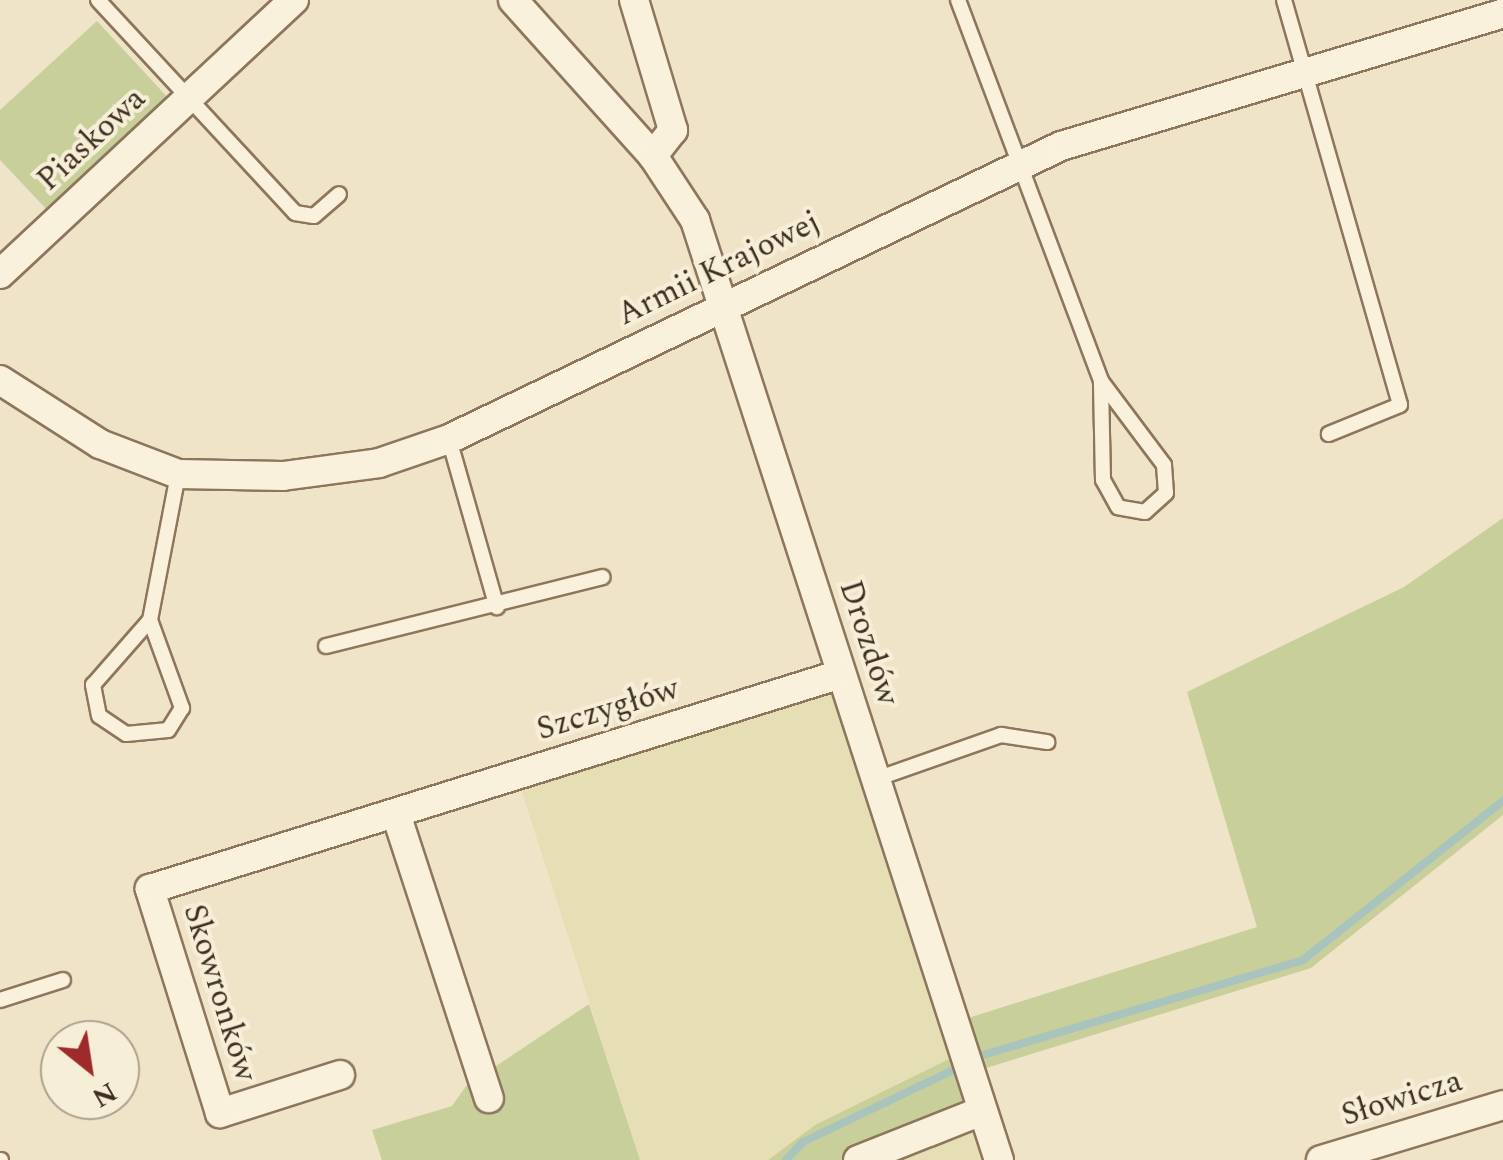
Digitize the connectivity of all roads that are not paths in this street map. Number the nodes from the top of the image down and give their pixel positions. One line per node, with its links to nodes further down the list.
1 (98, 0): 9 (lane, Piaskowa)
2 (294, 0): 9 (street, Piaskowa)
3 (513, 0): 10 (street, Drozdów)
4 (634, 0): 10 (street)
5 (958, 0): 11 (lane)
6 (1284, 0): 8 (lane)
7 (1503, 13): 8 (street, Armii Krajowej)
8 (1304, 71): 11 (street, Armii Krajowej); 17 (lane)
9 (188, 99): 12 (lane, Piaskowa); 13 (street, Piaskowa)
10 (652, 156): 14 (street, Drozdów)
11 (1020, 163): 14 (street, Armii Krajowej); 16 (lane)
12 (339, 194)
13 (0, 274)
14 (723, 306): 18 (street, Armii Krajowej); 24 (street, Drozdów)
15 (0, 380): 19 (street, Armii Krajowej)
16 (1101, 381): 16 (lane)
17 (1329, 434)
18 (449, 439): 19 (street, Armii Krajowej); 21 (lane)
19 (178, 474): 22 (lane)
20 (604, 577): 21 (lane)
21 (496, 606): 23 (lane)
22 (150, 620): 22 (lane)
23 (326, 646)
24 (841, 674): 26 (street, Drozdów); 27 (street, Szczygłów)
25 (1047, 742): 26 (lane)
26 (876, 780): 34 (street, Drozdów)
27 (396, 814): 28 (street, Szczygłów); 32 (street)
28 (150, 888): 31 (street, Skowronków)
29 (62, 980): 30 (lane)
30 (0, 1000)
31 (340, 1076)
32 (489, 1098)
33 (1503, 1105): 37 (street, Słowicza)
34 (982, 1111): 35 (street); 36 (street, Drozdów)
35 (858, 1160)
36 (998, 1160)
37 (1321, 1160)

